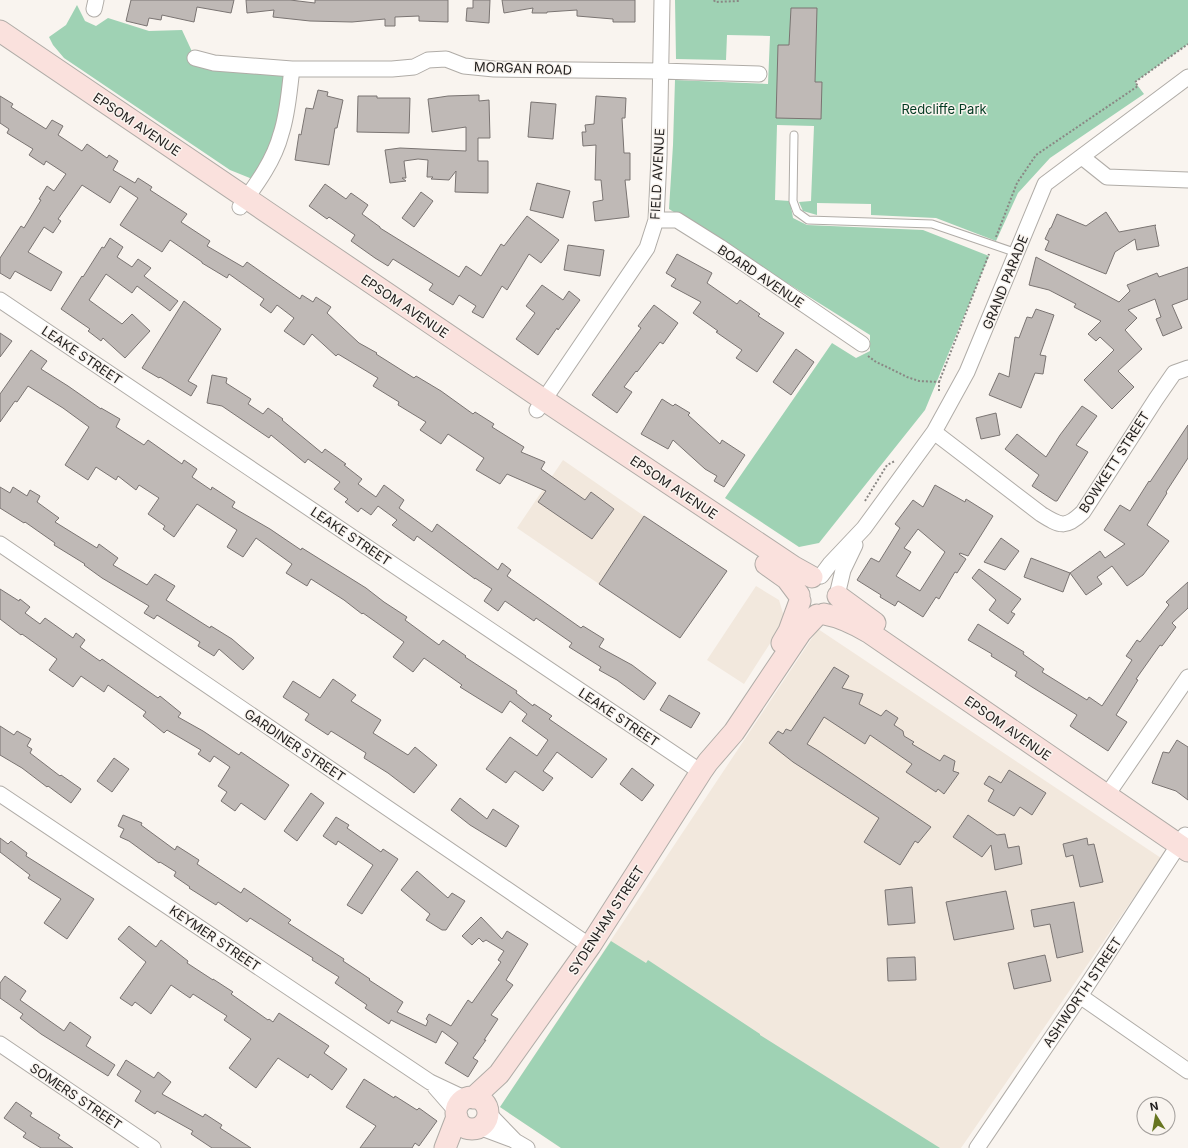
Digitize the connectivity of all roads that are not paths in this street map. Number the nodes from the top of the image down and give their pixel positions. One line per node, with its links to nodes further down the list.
1 (662, 0): 6 (street, FIELD AVENUE)
2 (0, 31): 12 (street, EPSOM AVENUE)
3 (0, 44): 12 (street, EPSOM AVENUE)
4 (195, 58): 5 (street, MORGAN ROAD)
5 (292, 70): 6 (street, MORGAN ROAD); 12 (street)
6 (660, 71): 7 (street, MORGAN ROAD); 13 (street, FIELD AVENUE)
7 (759, 74)
8 (1188, 77): 10 (street, GRAND PARADE)
9 (794, 135): 14 (lane)
10 (1082, 157): 11 (street); 14 (street, GRAND PARADE)
11 (1188, 180)
12 (243, 203): 18 (street, EPSOM AVENUE)
13 (656, 220): 16 (street, BOARD AVENUE); 18 (street, FIELD AVENUE)
14 (1017, 253): 19 (street, GRAND PARADE)
15 (0, 300): 27 (street, LEAKE STREET)
16 (862, 344)
17 (1188, 368): 19 (street, BOWKETT STREET)
18 (541, 405): 22 (street, EPSOM AVENUE); 24 (street, EPSOM AVENUE)
19 (934, 432): 20 (street, GRAND PARADE)
20 (864, 528): 22 (street, GRAND PARADE); 23 (street, GRAND PARADE)
21 (0, 544): 31 (street, GARDINER STREET)
22 (817, 576): 23 (street); 24 (street)
23 (838, 593): 25 (street); 28 (street, EPSOM AVENUE)
24 (799, 598): 25 (street); 27 (street, SYDENHAM STREET)
25 (821, 614): 27 (street, SYDENHAM STREET); 28 (street, EPSOM AVENUE)
26 (1188, 677): 28 (street)
27 (705, 767): 31 (street, SYDENHAM STREET)
28 (1110, 790): 30 (street, EPSOM AVENUE)
29 (0, 794): 35 (street, KEYMER STREET)
30 (1185, 842): 32 (street, ASHWORTH STREET)
31 (590, 946): 35 (street, SYDENHAM STREET)
32 (1080, 996): 34 (street); 40 (street, ASHWORTH STREET)
33 (0, 1044): 37 (street, SOMERS STREET)
34 (1188, 1071)
35 (472, 1112): 36 (street, KEYMER STREET); 38 (street, SYDENHAM STREET); 39 (street, SYDENHAM STREET)
36 (521, 1144)
37 (153, 1148)
38 (445, 1148)
39 (452, 1148)
40 (977, 1148)

